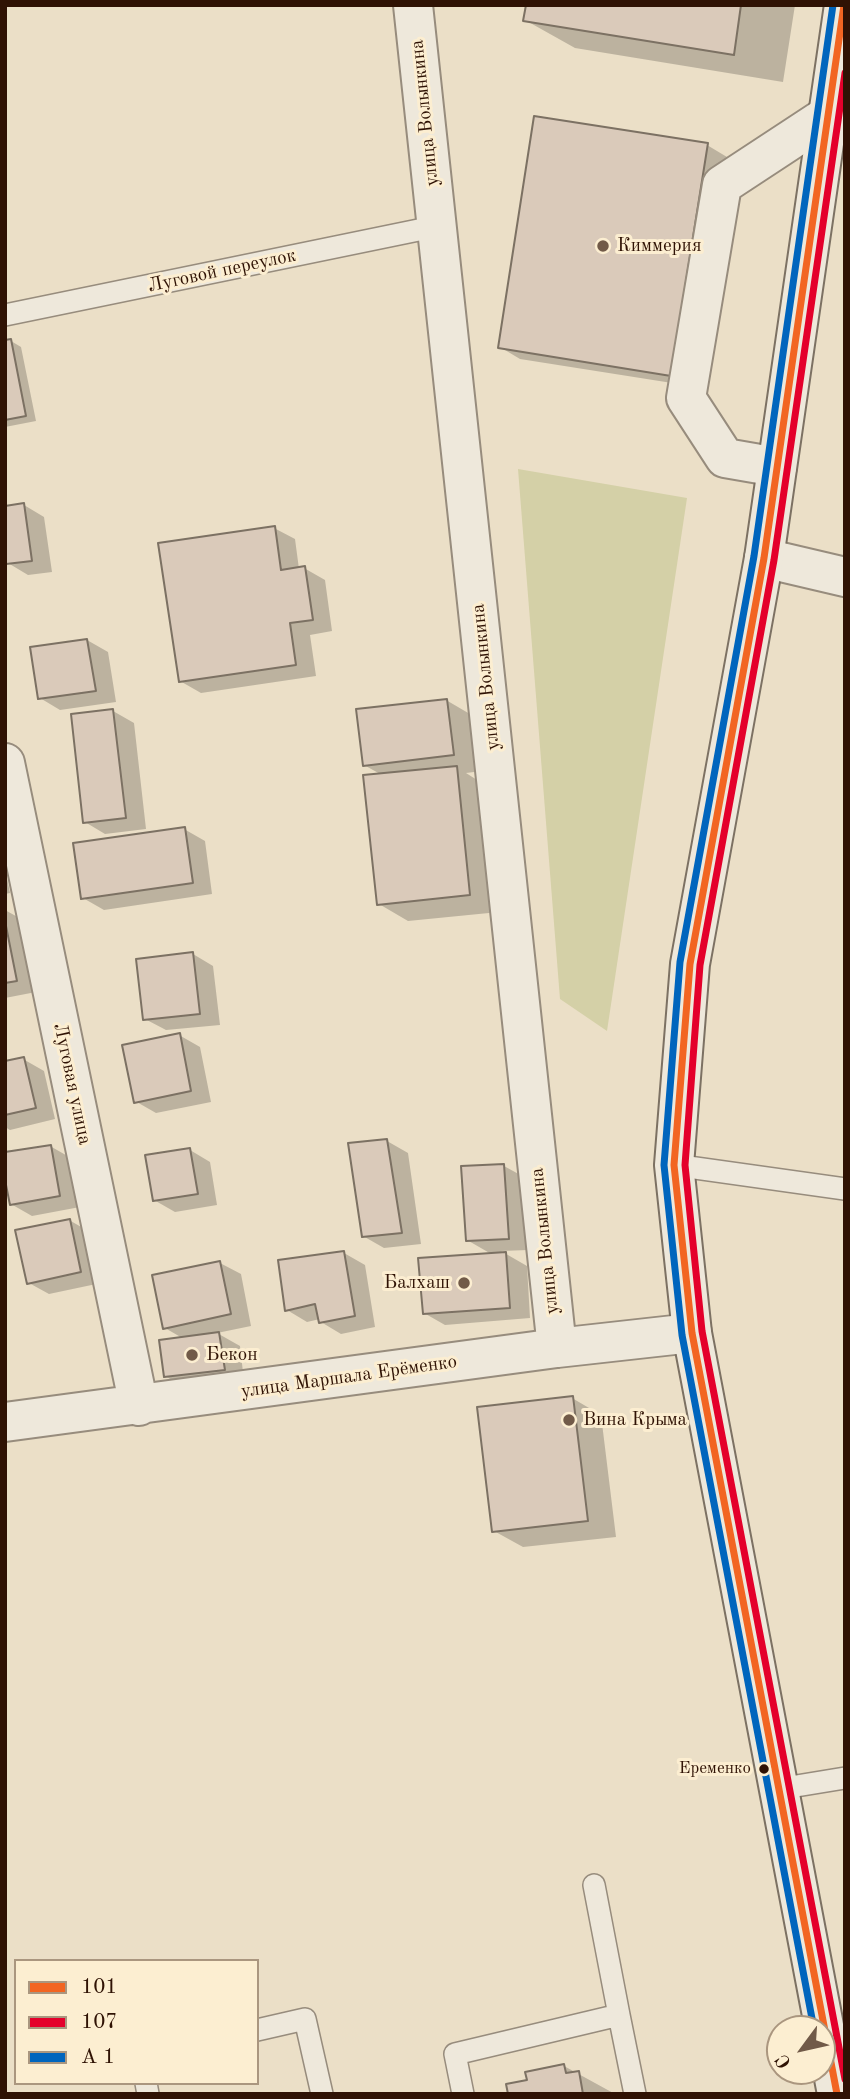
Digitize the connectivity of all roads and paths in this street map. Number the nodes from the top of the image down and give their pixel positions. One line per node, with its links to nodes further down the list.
1 (413, 5): 4 (street, улица Волынкина)
2 (844, 5): 3 (street)
3 (827, 116): 6 (street); 6 (street)
4 (438, 226): 5 (lane, Луговой переулок); 13 (street, улица Волынкина)
5 (5, 316)
6 (777, 467): 7 (street)
7 (764, 558): 8 (street); 10 (street)
8 (845, 577)
9 (5, 763): 14 (street, Луговая улица)
10 (674, 1166): 11 (lane); 12 (street)
11 (845, 1189)
12 (692, 1333): 13 (street, улица Маршала Ерёменко); 17 (street)
13 (557, 1348): 14 (street, улица Маршала Ерёменко)
14 (139, 1406): 15 (street, улица Маршала Ерёменко)
15 (5, 1422)
16 (845, 1779): 17 (lane)
17 (778, 1789): 24 (street)
18 (594, 1885): 19 (lane)
19 (619, 2015): 22 (lane); 23 (lane)
20 (259, 2030): 21 (lane)
21 (322, 2094)
22 (463, 2094)
23 (635, 2094)
24 (837, 2094)

